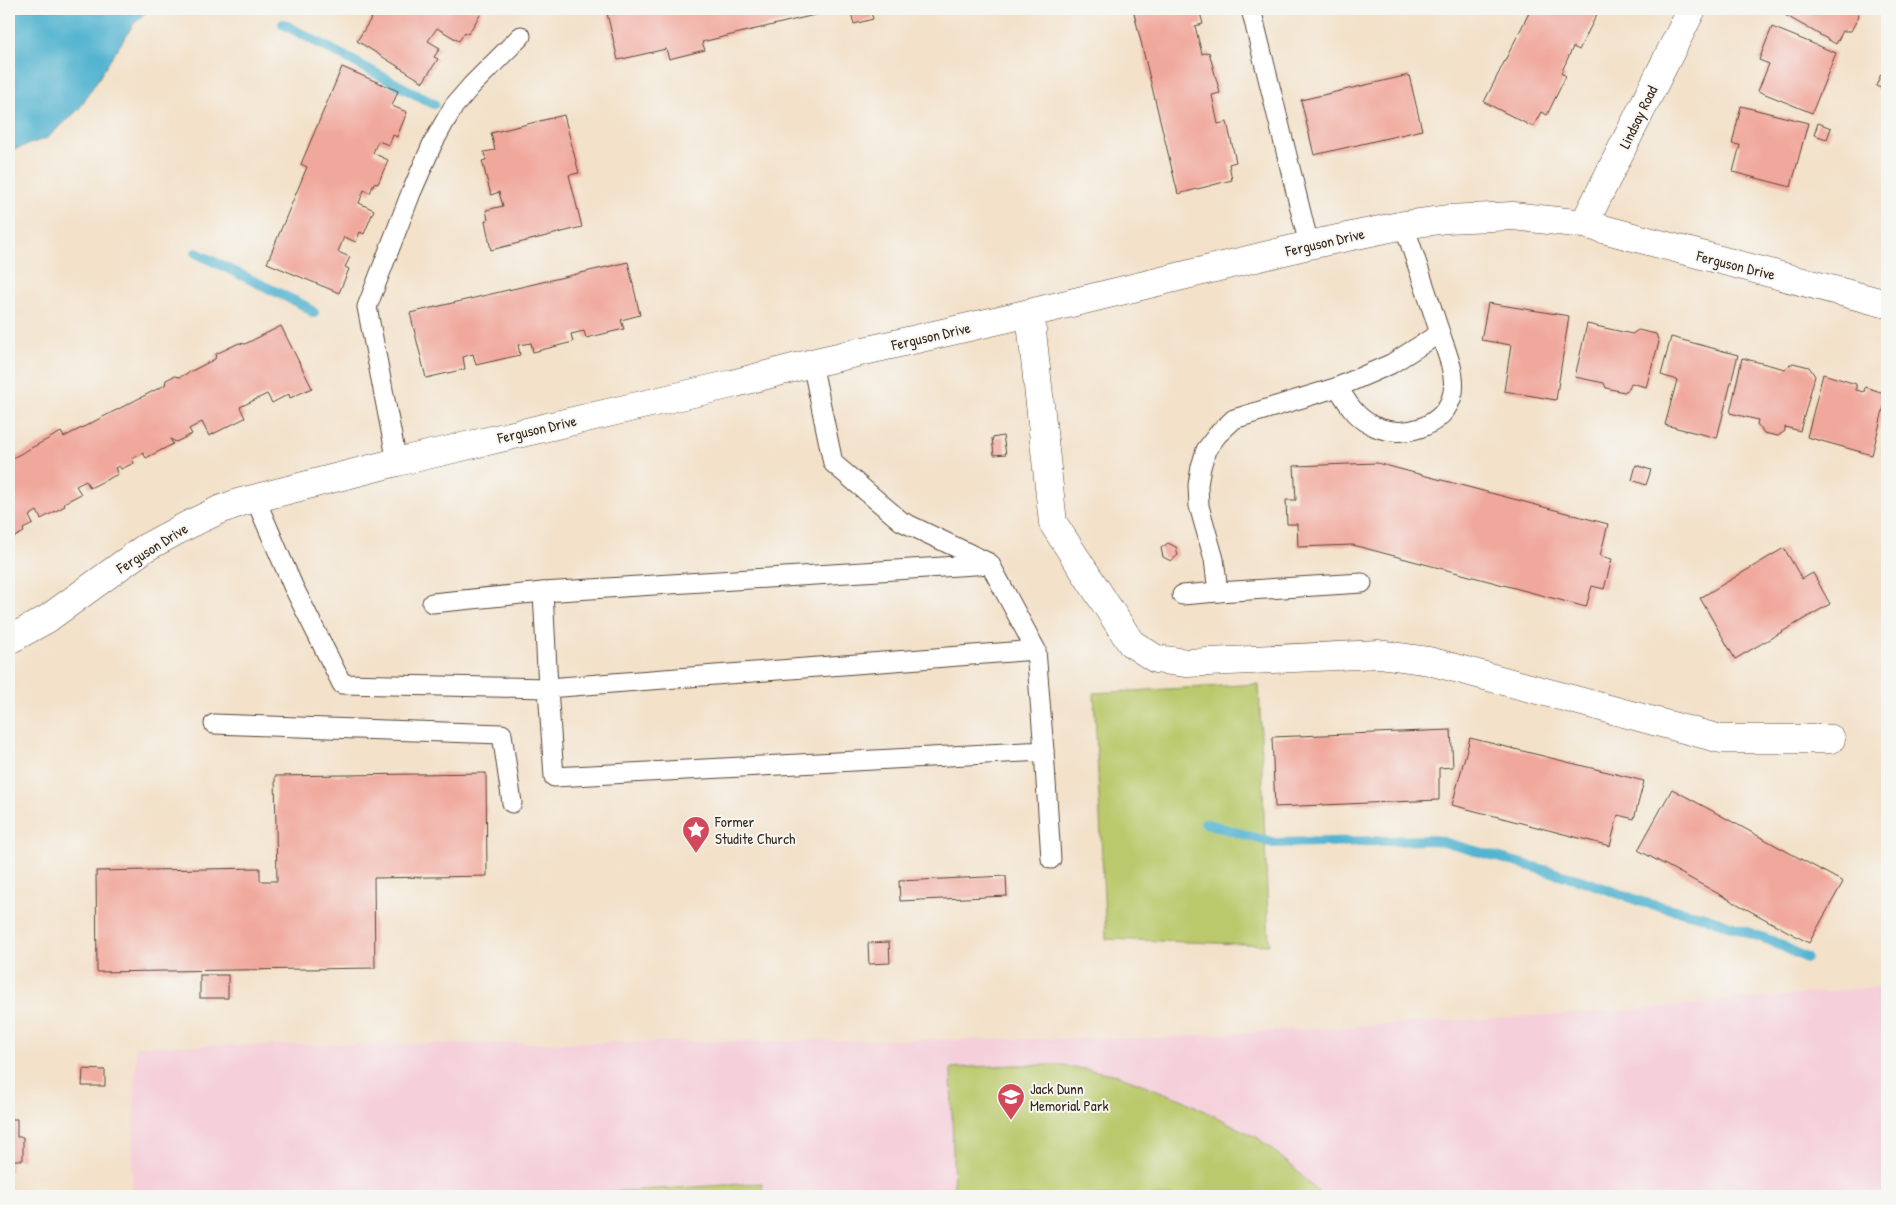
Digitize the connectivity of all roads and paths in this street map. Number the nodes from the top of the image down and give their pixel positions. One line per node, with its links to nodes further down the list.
1 (1252, 9): 6 (lane)
2 (1692, 9): 4 (street, Lindsay Road)
3 (521, 36): 12 (lane)
4 (1584, 224): 5 (street, Ferguson Drive); 7 (street, Ferguson Drive)
5 (1404, 225): 6 (street, Ferguson Drive); 9 (lane)
6 (1309, 245): 8 (street, Ferguson Drive)
7 (1887, 304)
8 (1030, 313): 10 (street, Ferguson Drive); 24 (street)
9 (1440, 332): 11 (lane); 11 (lane)
10 (812, 362): 12 (street, Ferguson Drive); 14 (lane)
11 (1338, 387): 17 (lane)
12 (397, 462): 13 (street, Ferguson Drive)
13 (255, 498): 20 (street, Ferguson Drive); 22 (lane)
14 (990, 564): 16 (lane); 21 (lane)
15 (1362, 582): 17 (lane)
16 (543, 592): 19 (lane); 22 (lane)
17 (1218, 592): 18 (lane)
18 (1182, 595)
19 (432, 603)
20 (9, 640)
21 (1036, 650): 22 (lane); 25 (lane)
22 (548, 688): 25 (lane)
23 (214, 724): 26 (lane)
24 (1831, 739)
25 (1044, 751): 27 (lane)
26 (512, 803)
27 (1052, 859)

